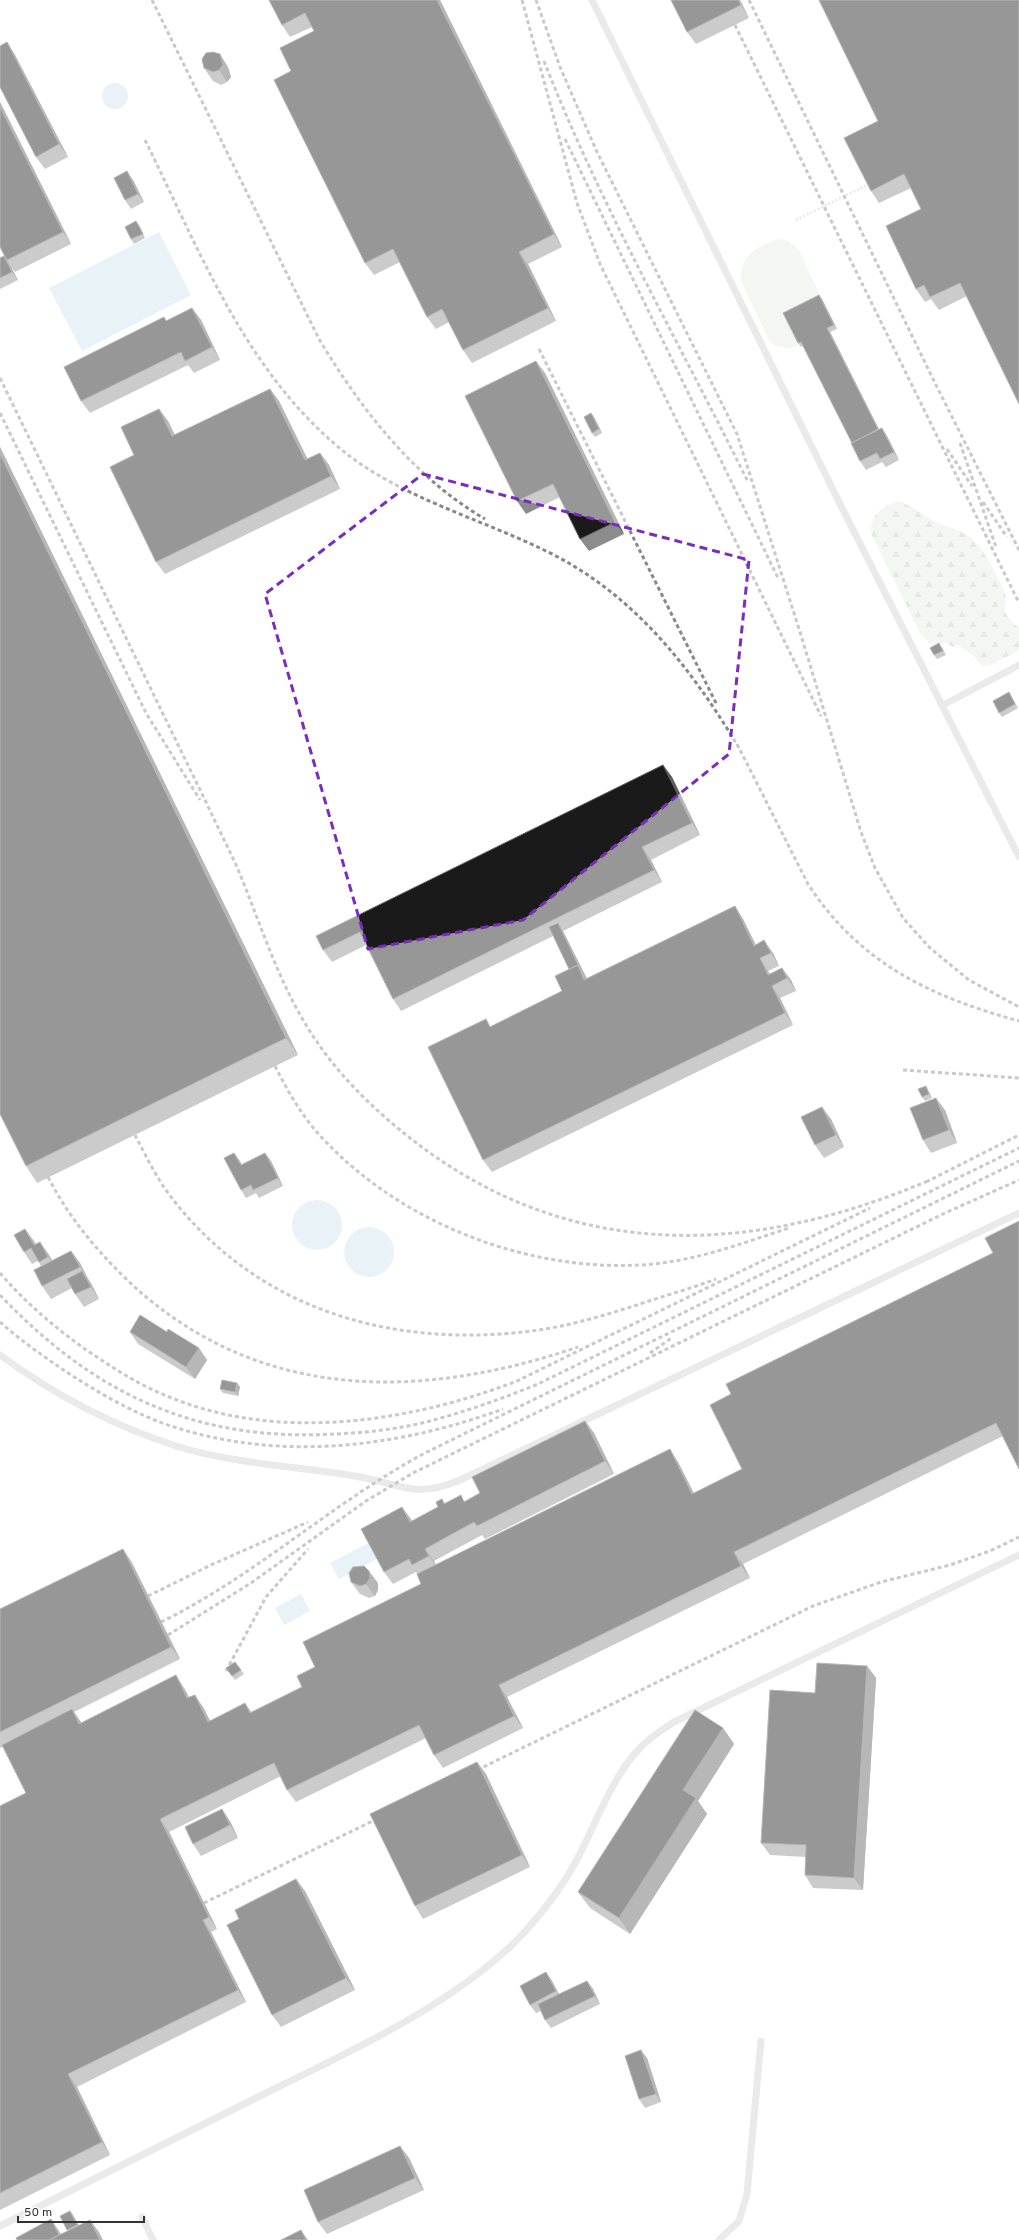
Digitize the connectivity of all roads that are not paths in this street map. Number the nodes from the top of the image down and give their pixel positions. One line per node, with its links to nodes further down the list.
1 (592, 0): 3 (lane)
2 (1019, 665): 3 (lane)
3 (943, 706): 4 (lane)
4 (1019, 858)
5 (1019, 1212): 6 (lane)
6 (0, 1355)
7 (1019, 1555): 10 (lane)
8 (760, 2041): 12 (lane)
9 (142, 2217): 11 (lane)
10 (0, 2226)
11 (153, 2240)
12 (719, 2240)

